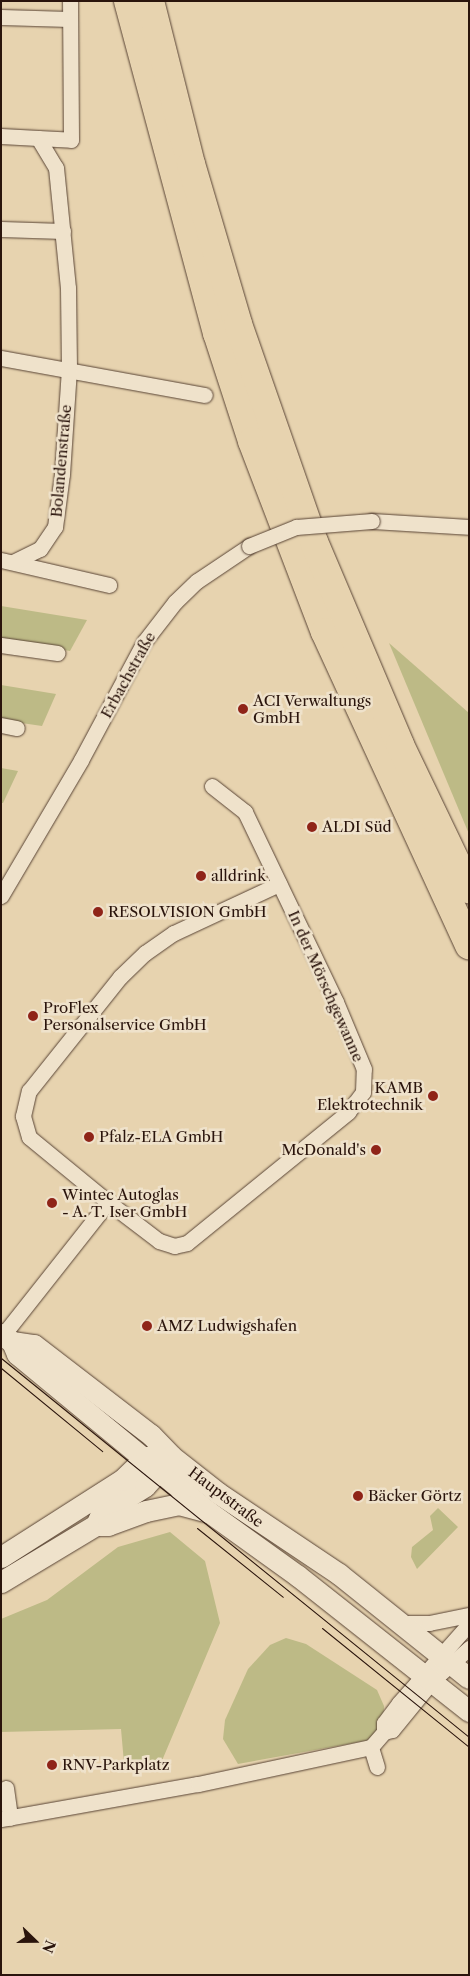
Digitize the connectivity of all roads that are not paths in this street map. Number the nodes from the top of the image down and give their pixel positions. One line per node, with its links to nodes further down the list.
1 (70, 1): 5 (street)
2 (128, 1): 24 (highway)
3 (150, 1): 22 (highway)
4 (1, 17): 5 (street)
5 (70, 19): 7 (street)
6 (1, 136): 7 (street)
7 (38, 138): 9 (street, Bolandenstraße)
8 (1, 229): 9 (street)
9 (63, 231): 11 (street, Bolandenstraße)
10 (1, 358): 11 (street)
11 (69, 370): 12 (street); 14 (street, Bolandenstraße)
12 (205, 395)
13 (469, 527): 23 (street, Erbachstraße, bridge)
14 (7, 561): 15 (street)
15 (109, 585)
16 (1, 644): 17 (street)
17 (57, 653)
18 (1, 725): 19 (street)
19 (17, 728)
20 (212, 786): 21 (street, In der Mörschgewanne)
21 (279, 884): 25 (street, In der Mörschgewanne); 25 (street, In der Mörschgewanne)
22 (469, 889)
23 (1, 896)
24 (469, 945)
25 (108, 1202): 26 (street)
26 (5, 1337): 27 (main road, Hauptstraße); 27 (main road, Hauptstraße)
27 (159, 1461): 28 (main road, Hauptstraße); 29 (main road); 30 (main road); 33 (main road, Hauptstraße)
28 (209, 1512): 29 (main road); 37 (main road, Hauptstraße)
29 (96, 1525): 31 (main road)
30 (1, 1557)
31 (1, 1582)
32 (469, 1615): 33 (street)
33 (401, 1623): 36 (main road, Hauptstraße)
34 (469, 1624): 36 (street)
35 (469, 1648): 36 (street)
36 (446, 1660): 37 (street); 38 (main road, Hauptstraße)
37 (427, 1678): 39 (main road, Hauptstraße); 40 (street)
38 (469, 1678)
39 (469, 1711)
40 (372, 1747): 41 (street); 43 (street)
41 (378, 1766)
42 (6, 1788): 43 (street)
43 (6, 1819)

